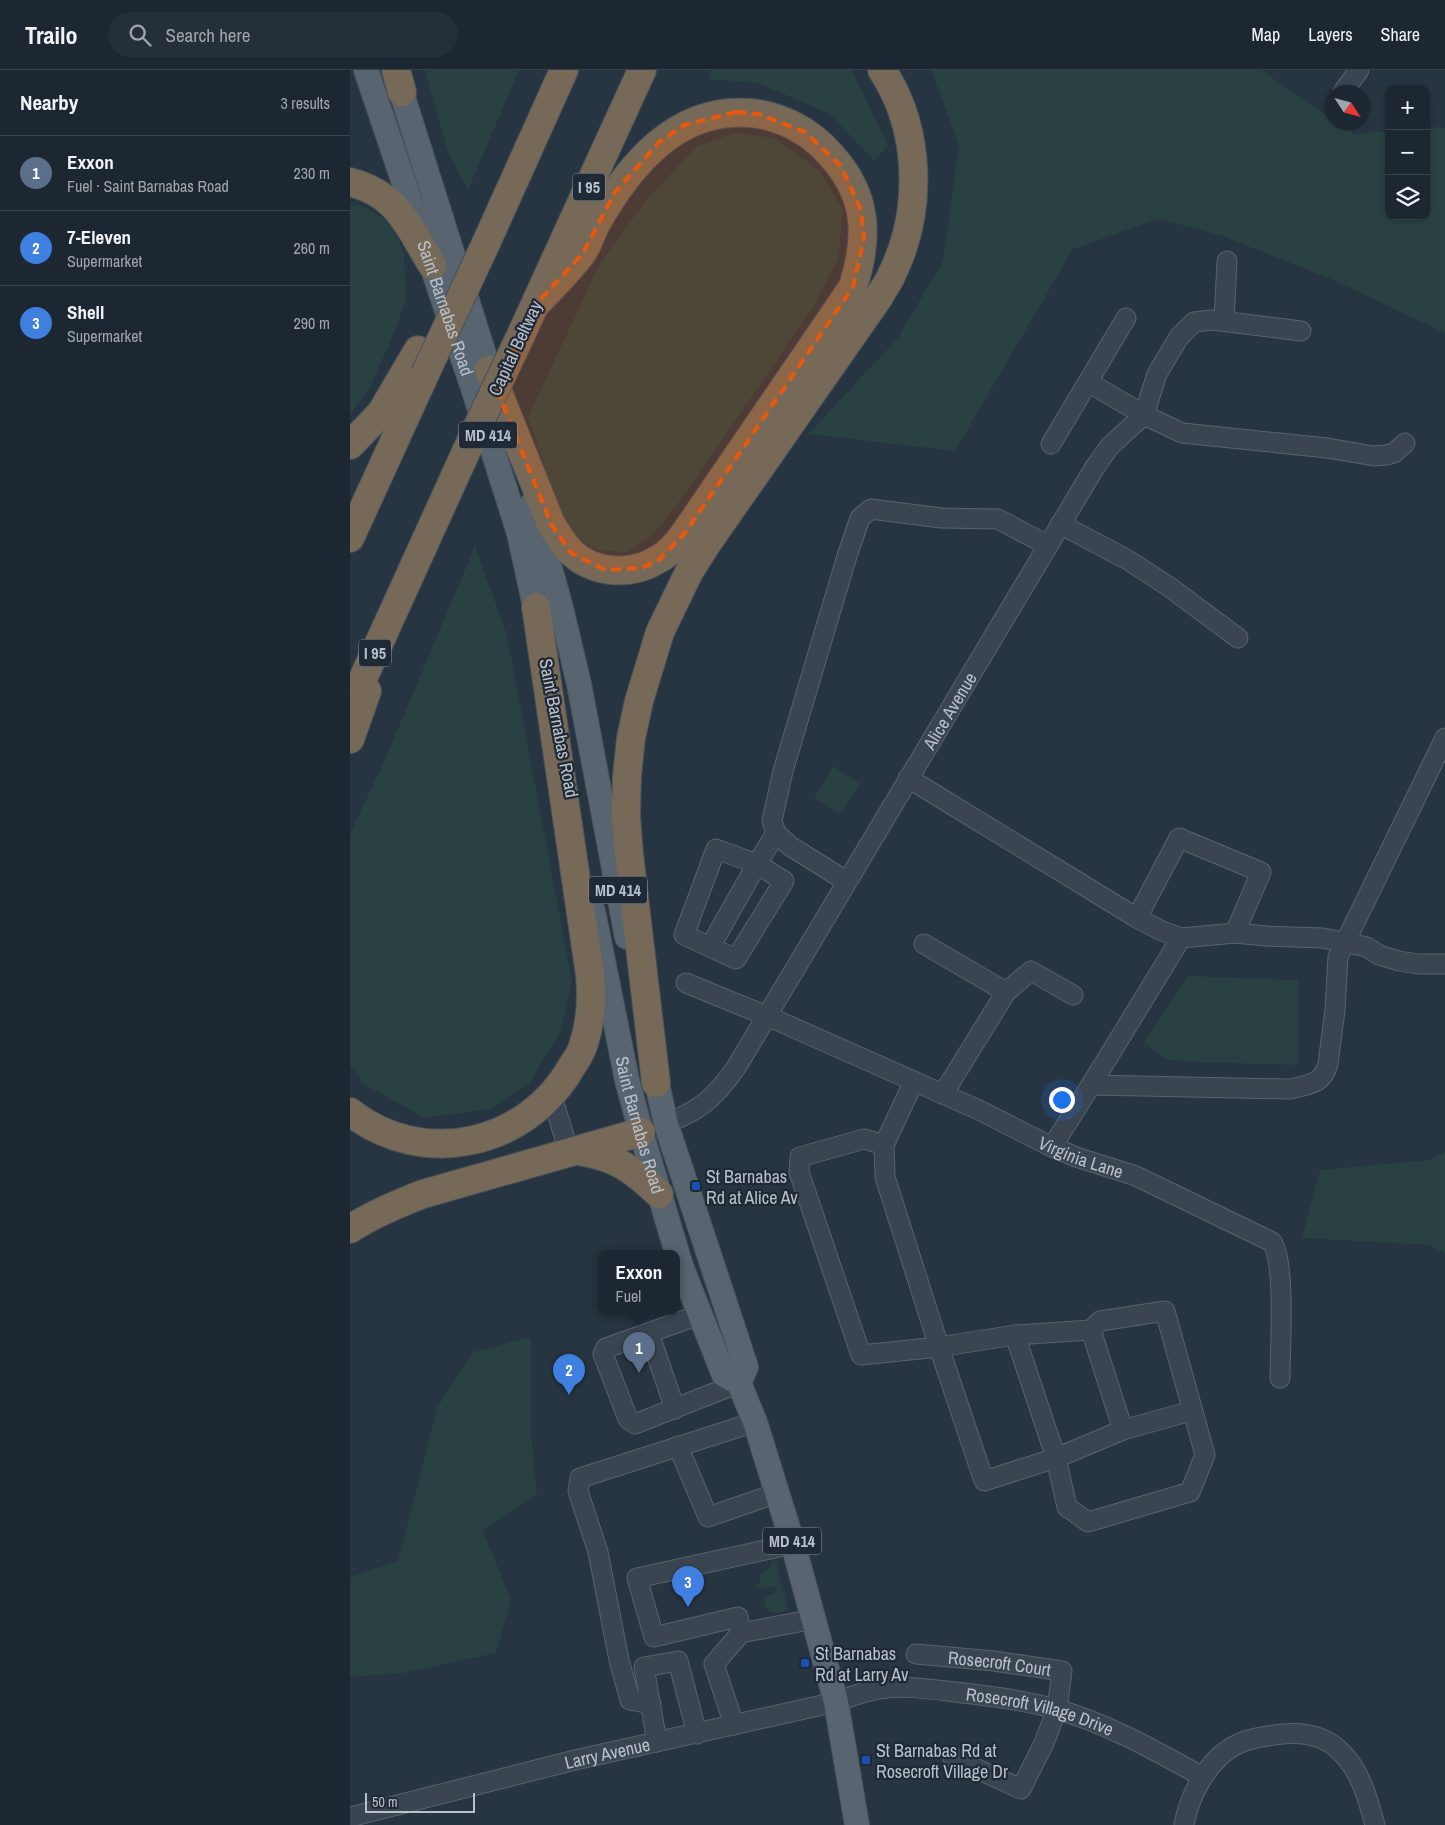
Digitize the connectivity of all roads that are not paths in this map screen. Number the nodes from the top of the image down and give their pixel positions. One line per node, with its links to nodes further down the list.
1 (366, 70): 10 (main road, Saint Barnabas Road / MD 414)
2 (564, 70): 15 (highway, bridge)
3 (642, 70): 11 (highway, Capital Beltway / I 95)
4 (882, 70): 47 (highway)
5 (1359, 70): 7 (street)
6 (397, 77): 16 (main road, Saint Barnabas Road / MD 414)
7 (1348, 85)
8 (350, 182): 10 (highway)
9 (1227, 261): 13 (street)
10 (432, 265): 26 (main road, Saint Barnabas Road / MD 414)
11 (536, 304): 16 (highway); 25 (highway, Capital Beltway / I 95, bridge)
12 (1126, 318): 17 (street)
13 (1224, 321): 14 (street); 18 (street)
14 (1301, 331)
15 (422, 362): 21 (highway); 23 (highway)
16 (493, 381): 47 (main road, Saint Barnabas Road / MD 414)
17 (1088, 382): 18 (street); 20 (street)
18 (1144, 416): 19 (street); 22 (street, Alice Avenue)
19 (1405, 443)
20 (1051, 444)
21 (350, 445)
22 (1060, 524): 24 (street, Alice Avenue); 27 (street)
23 (350, 538)
24 (1047, 546): 31 (street, Alice Avenue); 32 (street)
25 (399, 599): 28 (highway, Capital Beltway / I 95); 30 (highway)
26 (536, 607): 50 (highway); 53 (main road, Saint Barnabas Road / MD 414)
27 (1238, 638)
28 (350, 707)
29 (1445, 738): 38 (street)
30 (350, 739)
31 (908, 778): 34 (street, Alice Avenue); 35 (street)
32 (776, 833): 33 (street); 34 (street)
33 (757, 864): 40 (street); 40 (street); 40 (street)
34 (846, 881): 45 (street, Alice Avenue)
35 (1137, 918): 36 (street); 37 (street)
36 (1235, 933): 37 (street); 38 (street)
37 (1181, 938): 48 (street)
38 (1345, 942): 41 (street); 48 (street)
39 (924, 944): 43 (street)
40 (710, 947)
41 (1445, 964)
42 (686, 983): 45 (street, Virginia Lane)
43 (1006, 992): 44 (street); 49 (street)
44 (1073, 995)
45 (767, 1016): 46 (street, Virginia Lane); 52 (street)
46 (914, 1081): 49 (street, Virginia Lane); 54 (street)
47 (656, 1083): 52 (main road, Saint Barnabas Road / MD 414)
48 (1091, 1085): 55 (street)
49 (943, 1094): 55 (street, Virginia Lane)
50 (552, 1097): 51 (highway); 56 (street)
51 (350, 1112)
52 (666, 1124): 53 (street); 67 (main road, Saint Barnabas Road / MD 414)
53 (641, 1132): 56 (highway); 57 (main road, Saint Barnabas Road / MD 414)
54 (884, 1145): 65 (street); 65 (street)
55 (1052, 1147): 66 (street, Virginia Lane)
56 (572, 1151): 57 (highway); 58 (highway)
57 (659, 1194): 59 (main road, Saint Barnabas Road / MD 414)
58 (350, 1229)
59 (676, 1250)
60 (680, 1263): 61 (main road, Saint Barnabas Road / MD 414)
61 (699, 1315): 63 (street); 67 (main road, Saint Barnabas Road / MD 414)
62 (1091, 1330): 64 (street); 69 (street); 71 (street)
63 (649, 1333): 68 (street); 68 (street)
64 (1015, 1335): 65 (street); 73 (street)
65 (939, 1347): 73 (street)
66 (1280, 1378)
67 (739, 1383): 68 (street); 70 (main road, Saint Barnabas Road / MD 414)
68 (675, 1409)
69 (1192, 1411): 71 (street); 73 (street)
70 (756, 1422): 72 (street); 74 (main road, Saint Barnabas Road / MD 414)
71 (1123, 1430): 73 (street)
72 (678, 1446): 74 (street); 81 (street)
73 (1056, 1458)
74 (777, 1493): 75 (main road, Saint Barnabas Road / MD 414)
75 (793, 1544): 76 (main road, Saint Barnabas Road / MD 414); 77 (street)
76 (814, 1619): 77 (street); 80 (main road, Saint Barnabas Road / MD 414)
77 (741, 1633): 83 (street)
78 (916, 1654): 82 (street, Rosecroft Court)
79 (864, 1693): 80 (street, Larry Avenue); 82 (street, Rosecroft Village Drive)
80 (836, 1702): 83 (street, Larry Avenue); 89 (main road, Saint Barnabas Road / MD 414)
81 (651, 1704): 84 (street); 85 (street)
82 (1057, 1709): 86 (street, Rosecroft Court); 87 (street, Rosecroft Village Drive)
83 (734, 1724): 84 (street, Larry Avenue)
84 (697, 1734): 85 (street, Larry Avenue)
85 (657, 1742): 88 (street, Larry Avenue)
86 (953, 1758)
87 (1203, 1777): 90 (street); 91 (street)
88 (350, 1817)
89 (857, 1825)
90 (1184, 1825)
91 (1375, 1825)

